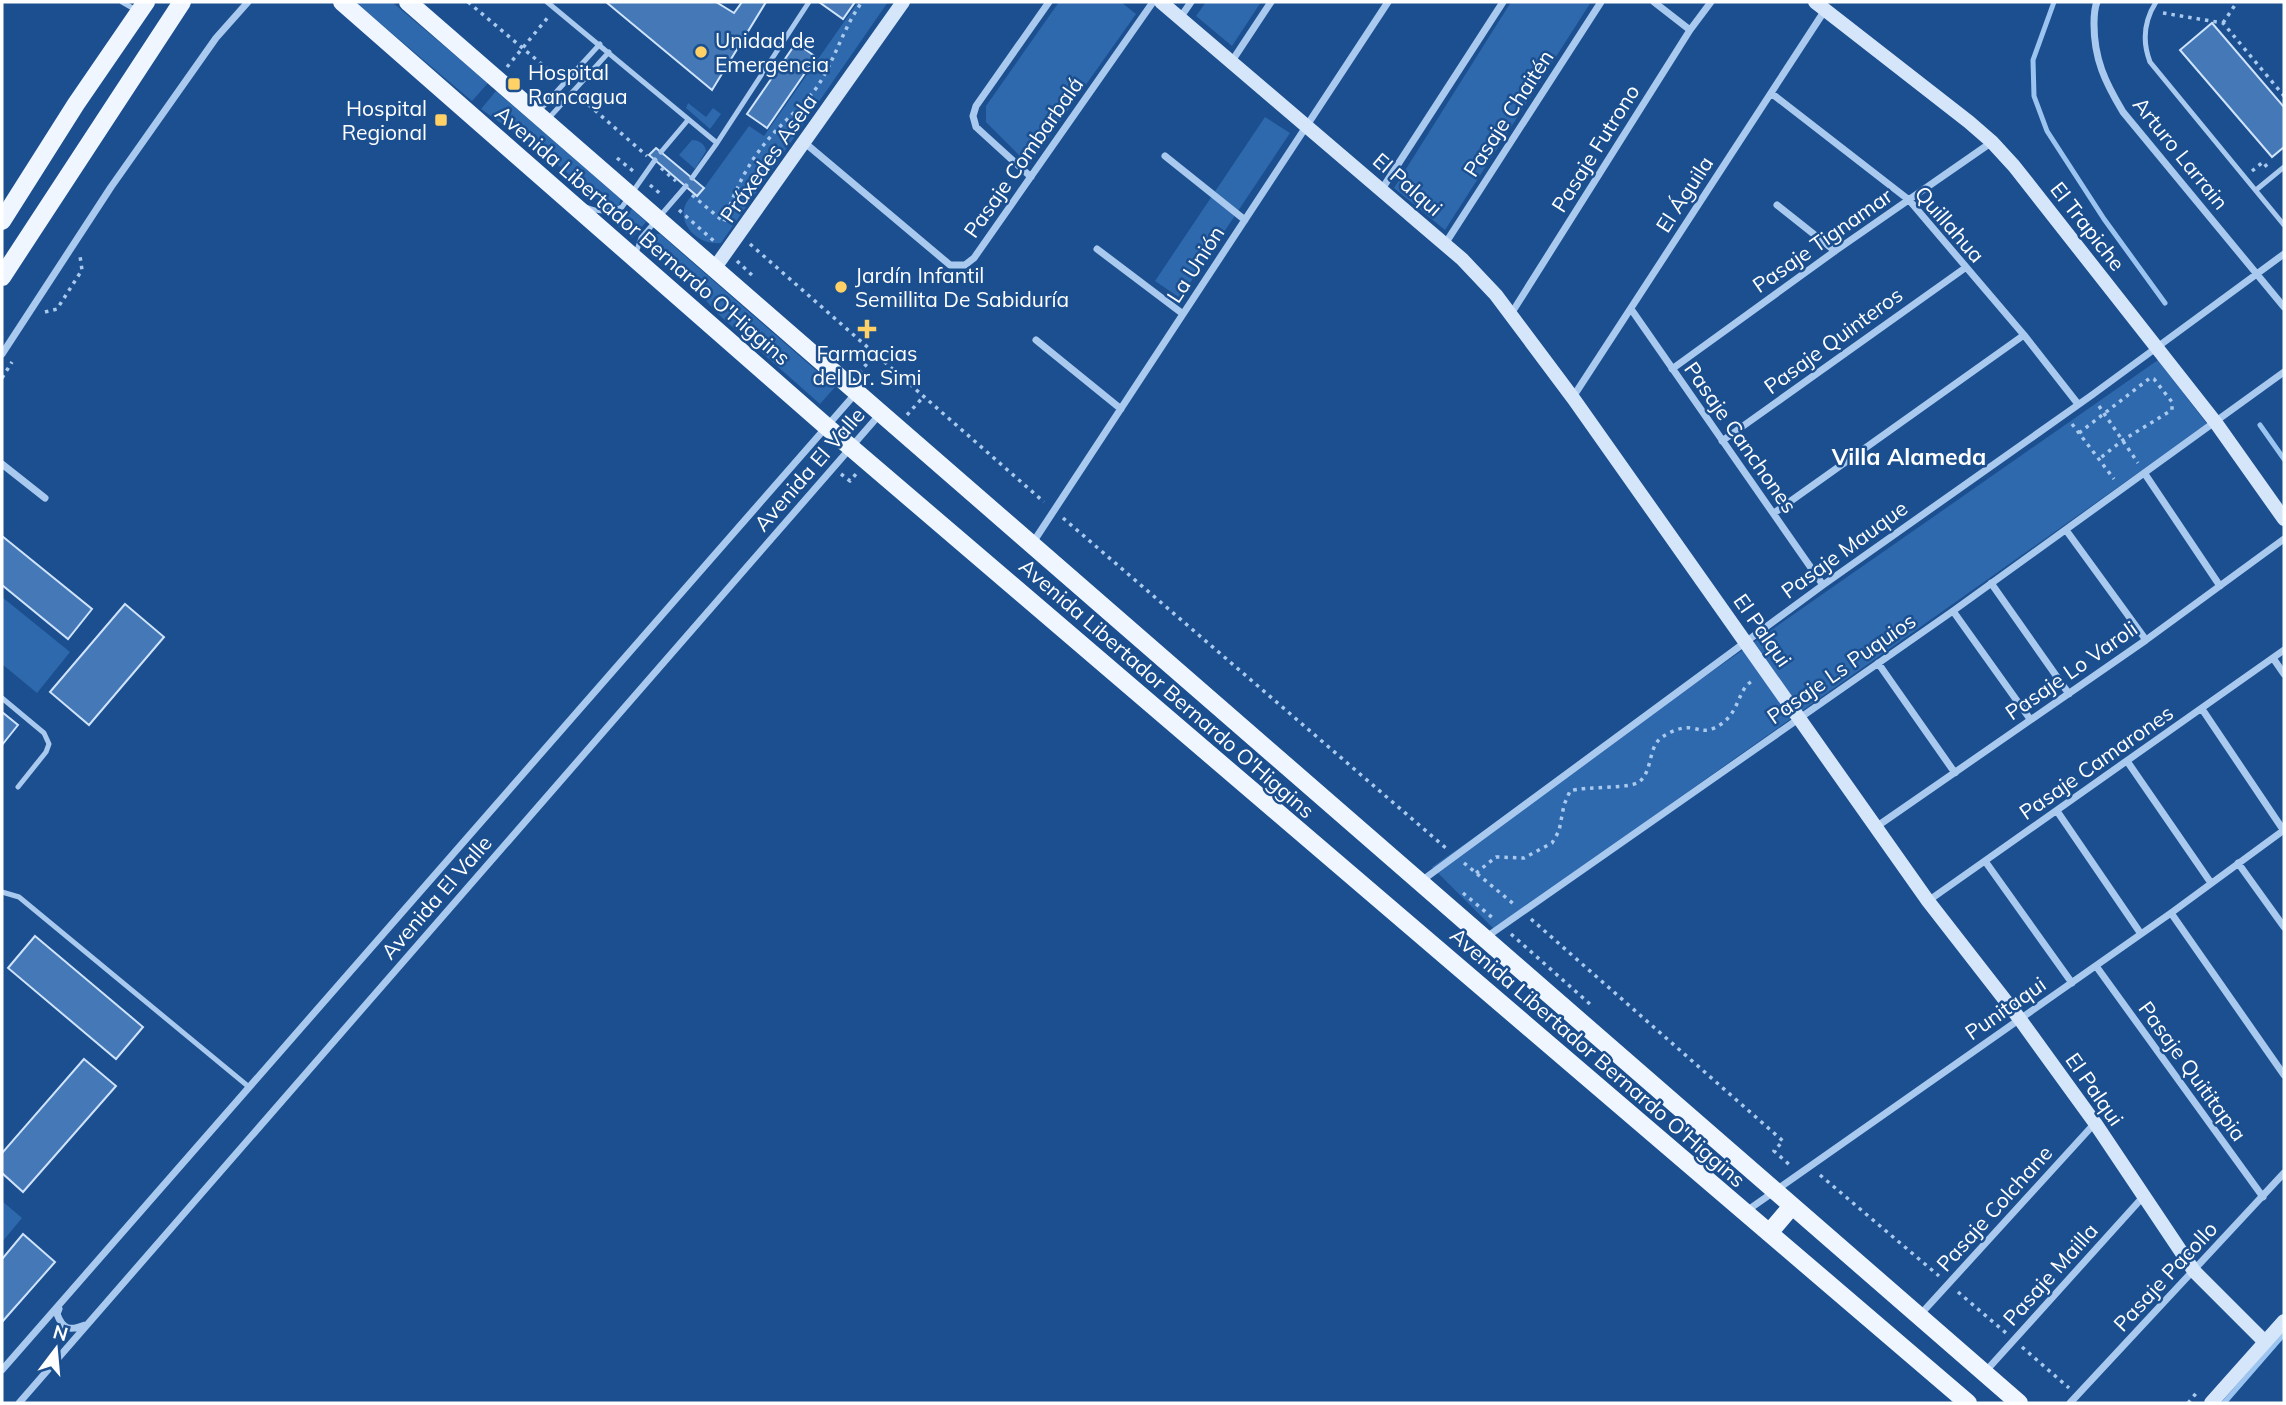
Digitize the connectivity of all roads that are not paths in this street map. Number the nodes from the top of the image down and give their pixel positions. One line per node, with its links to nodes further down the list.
1 (122, 2): 22 (lane)
2 (182, 2): 60 (main road)
3 (248, 2): 68 (street)
4 (342, 2): 46 (main road, Avenida Libertador Bernardo O'Higgins)
5 (408, 2): 29 (main road, Avenida Libertador Bernardo O'Higgins)
6 (547, 2): 25 (lane)
7 (809, 2): 33 (lane)
8 (903, 2): 34 (street, Práxedes Asela)
9 (1049, 2): 39 (street)
10 (1153, 2): 39 (street, Pasaje Combarbalá)
11 (1161, 2): 23 (street, El Palqui)
12 (1191, 2): 23 (street)
13 (1271, 2): 27 (street)
14 (1388, 2): 31 (street, La Unión)
15 (1503, 2): 42 (street)
16 (1601, 2): 52 (street, Pasaje Chaitén)
17 (1654, 2): 24 (street)
18 (1711, 2): 24 (street, Pasaje Futrono)
19 (2096, 2): 59 (street, Arturo Larrain)
20 (2156, 2): 43 (lane)
21 (1820, 6): 28 (street, El Águila); 32 (street, El Trapiche)
22 (142, 7): 50 (main road)
23 (1180, 18): 27 (street, El Palqui)
24 (1690, 30): 64 (street, Pasaje Futrono)
25 (600, 44): 26 (lane); 29 (lane)
26 (609, 52): 29 (lane); 30 (lane)
27 (1232, 61): 31 (street, El Palqui)
28 (1771, 93): 45 (street, Quillahua); 62 (street, El Águila)
29 (541, 118): 44 (main road, Avenida Libertador Bernardo O'Higgins)
30 (688, 121): 33 (lane); 35 (lane)
31 (1307, 125): 42 (street, El Palqui); 49 (street, La Unión)
32 (1992, 142): 45 (street, Pasaje Tignamar); 67 (street, El Trapiche)
33 (717, 143): 40 (lane)
34 (805, 143): 39 (street, Pasaje Combarbalá); 58 (street, Práxedes Asela)
35 (661, 152)
36 (1165, 156): 49 (street)
37 (654, 160): 44 (lane)
38 (2284, 167): 43 (lane)
39 (1031, 177)
40 (692, 178)
41 (686, 186): 48 (lane)
42 (1382, 189): 52 (street, El Palqui)
43 (2256, 190): 51 (lane)
44 (629, 195): 46 (lane); 48 (main road, Avenida Libertador Bernardo O'Higgins)
45 (1909, 200): 54 (street, Pasaje Tignamar); 57 (street, Quillahua)
46 (572, 202): 56 (main road, Avenida Libertador Bernardo O'Higgins)
47 (1777, 205): 54 (street)
48 (656, 219): 56 (lane); 58 (main road, Avenida Libertador Bernardo O'Higgins)
49 (1245, 220): 63 (street, La Unión)
50 (2, 221)
51 (2284, 225)
52 (1445, 244): 64 (street, El Palqui)
53 (1097, 249): 63 (street)
54 (1835, 251): 69 (street, Pasaje Tignamar)
55 (2284, 254): 59 (street, Pasaje Mauque)
56 (636, 259): 77 (main road, Avenida Libertador Bernardo O'Higgins)
57 (1965, 268): 65 (street, Quillahua); 78 (street, Pasaje Quinteros)
58 (714, 269): 71 (main road, Avenida Libertador Bernardo O'Higgins)
59 (2256, 273): 61 (street, Arturo Larrain); 67 (street, Pasaje Mauque)
60 (2, 277)
61 (2284, 307)
62 (1631, 309): 69 (street, Pasaje Canchones); 72 (street, El Águila)
63 (1183, 314): 74 (street, La Unión)
64 (1511, 314): 72 (street, El Palqui)
65 (2024, 335): 73 (street, Quillahua); 83 (street)
66 (1036, 341): 74 (street)
67 (2157, 347): 73 (street, Pasaje Mauque); 76 (street, El Trapiche)
68 (2, 354)
69 (1672, 369): 78 (street, Pasaje Canchones)
70 (2284, 372): 76 (street, Pasaje Ls Puquios)
71 (857, 393): 75 (main road, Avenida Libertador Bernardo O'Higgins); 77 (street, Avenida El Valle)
72 (1573, 398): 93 (street, El Palqui)
73 (2078, 404): 89 (street, Pasaje Mauque)
74 (1121, 409): 87 (street, La Unión)
75 (881, 414): 79 (street, Avenida El Valle); 87 (main road, Avenida Libertador Bernardo O'Higgins)
76 (2216, 423): 81 (street, Pasaje Ls Puquios); 84 (street, El Trapiche)
77 (827, 427): 79 (main road, Avenida Libertador Bernardo O'Higgins); 123 (street, Avenida El Valle)
78 (1722, 441): 83 (street, Pasaje Canchones)
79 (850, 447): 130 (main road, Avenida Libertador Bernardo O'Higgins); 136 (street, Avenida El Valle)
80 (2, 464): 82 (street)
81 (2146, 474): 85 (street, Pasaje Ls Puquios); 90 (street)
82 (44, 498)
83 (1774, 513): 89 (street, Pasaje Canchones)
84 (2284, 519)
85 (2066, 530): 88 (street, Pasaje Ls Puquios); 92 (street)
86 (2284, 538): 90 (street, Pasaje Lo Varoli)
87 (1032, 545): 111 (main road, Avenida Libertador Bernardo O'Higgins)
88 (1991, 583): 91 (street, Pasaje Ls Puquios); 98 (street)
89 (1823, 585): 93 (street, Pasaje Mauque)
90 (2220, 586): 92 (street, Pasaje Lo Varoli)
91 (1953, 611): 96 (street, Pasaje Ls Puquios); 101 (street)
92 (2146, 640): 98 (street, Pasaje Lo Varoli)
93 (1746, 641): 102 (street, El Palqui); 111 (street, Pasaje Mauque)
94 (2284, 650): 95 (street, Pasaje Camarones)
95 (2273, 658): 97 (street); 100 (street, Pasaje Camarones)
96 (1878, 663): 102 (street, Pasaje Ls Puquios); 104 (street)
97 (2284, 674)
98 (2069, 694): 101 (street, Pasaje Lo Varoli)
99 (2, 698): 105 (lane)
100 (2202, 709): 103 (street, Pasaje Camarones); 108 (street)
101 (2031, 719): 104 (street, Pasaje Lo Varoli)
102 (1799, 720): 107 (street, El Palqui); 118 (street, Pasaje Ls Puquios)
103 (2127, 761): 106 (street, Pasaje Camarones); 112 (street)
104 (1955, 772): 107 (street, Pasaje Lo Varoli)
105 (18, 787)
106 (2057, 811): 109 (street, Pasaje Camarones); 117 (street)
107 (1876, 827): 114 (street, El Palqui)
108 (2284, 830): 110 (street, Punitaqui)
109 (1985, 861): 114 (street, Pasaje Camarones); 120 (street)
110 (2238, 863): 112 (street, Punitaqui); 116 (street)
111 (1420, 882): 118 (main road, Avenida Libertador Bernardo O'Higgins)
112 (2211, 883): 115 (street, Punitaqui)
113 (2, 892): 123 (lane)
114 (1928, 901): 121 (street, El Palqui)
115 (2171, 913): 117 (street, Punitaqui); 122 (street)
116 (2284, 927)
117 (2141, 934): 119 (street, Punitaqui)
118 (1485, 939): 126 (main road, Avenida Libertador Bernardo O'Higgins)
119 (2096, 966): 120 (street, Punitaqui); 127 (street, Pasaje Quititapia)
120 (2072, 983): 121 (street, Punitaqui)
121 (2019, 1018): 124 (street, El Palqui); 126 (street, Punitaqui)
122 (2284, 1075)
123 (249, 1087): 133 (street, Avenida El Valle)
124 (2095, 1123): 128 (street, El Palqui); 134 (street, Pasaje Colchane)
125 (2284, 1173): 127 (street, Pasaje Pacollo)
126 (1775, 1191): 129 (main road, Avenida Libertador Bernardo O'Higgins); 130 (street, Punitaqui)
127 (2263, 1197): 132 (street, Pasaje Pacollo)
128 (2143, 1198): 132 (street, El Palqui); 139 (street, Pasaje Mailla)
129 (1792, 1206): 131 (main road); 134 (main road, Avenida Libertador Bernardo O'Higgins)
130 (1745, 1212): 131 (main road, Avenida Libertador Bernardo O'Higgins)
131 (1769, 1233): 141 (main road, Avenida Libertador Bernardo O'Higgins)
132 (2193, 1271): 137 (street, El Palqui); 143 (street, Pasaje Pacollo)
133 (62, 1301): 136 (street); 138 (street, Avenida El Valle)
134 (1919, 1316): 139 (main road, Avenida Libertador Bernardo O'Higgins)
135 (2284, 1321): 137 (street)
136 (89, 1323): 140 (street, Avenida El Valle)
137 (2266, 1342): 144 (street)
138 (2, 1370)
139 (1984, 1373): 142 (main road, Avenida Libertador Bernardo O'Higgins)
140 (19, 1403)
141 (1968, 1403)
142 (2019, 1403)
143 (2070, 1403)
144 (2211, 1403)

